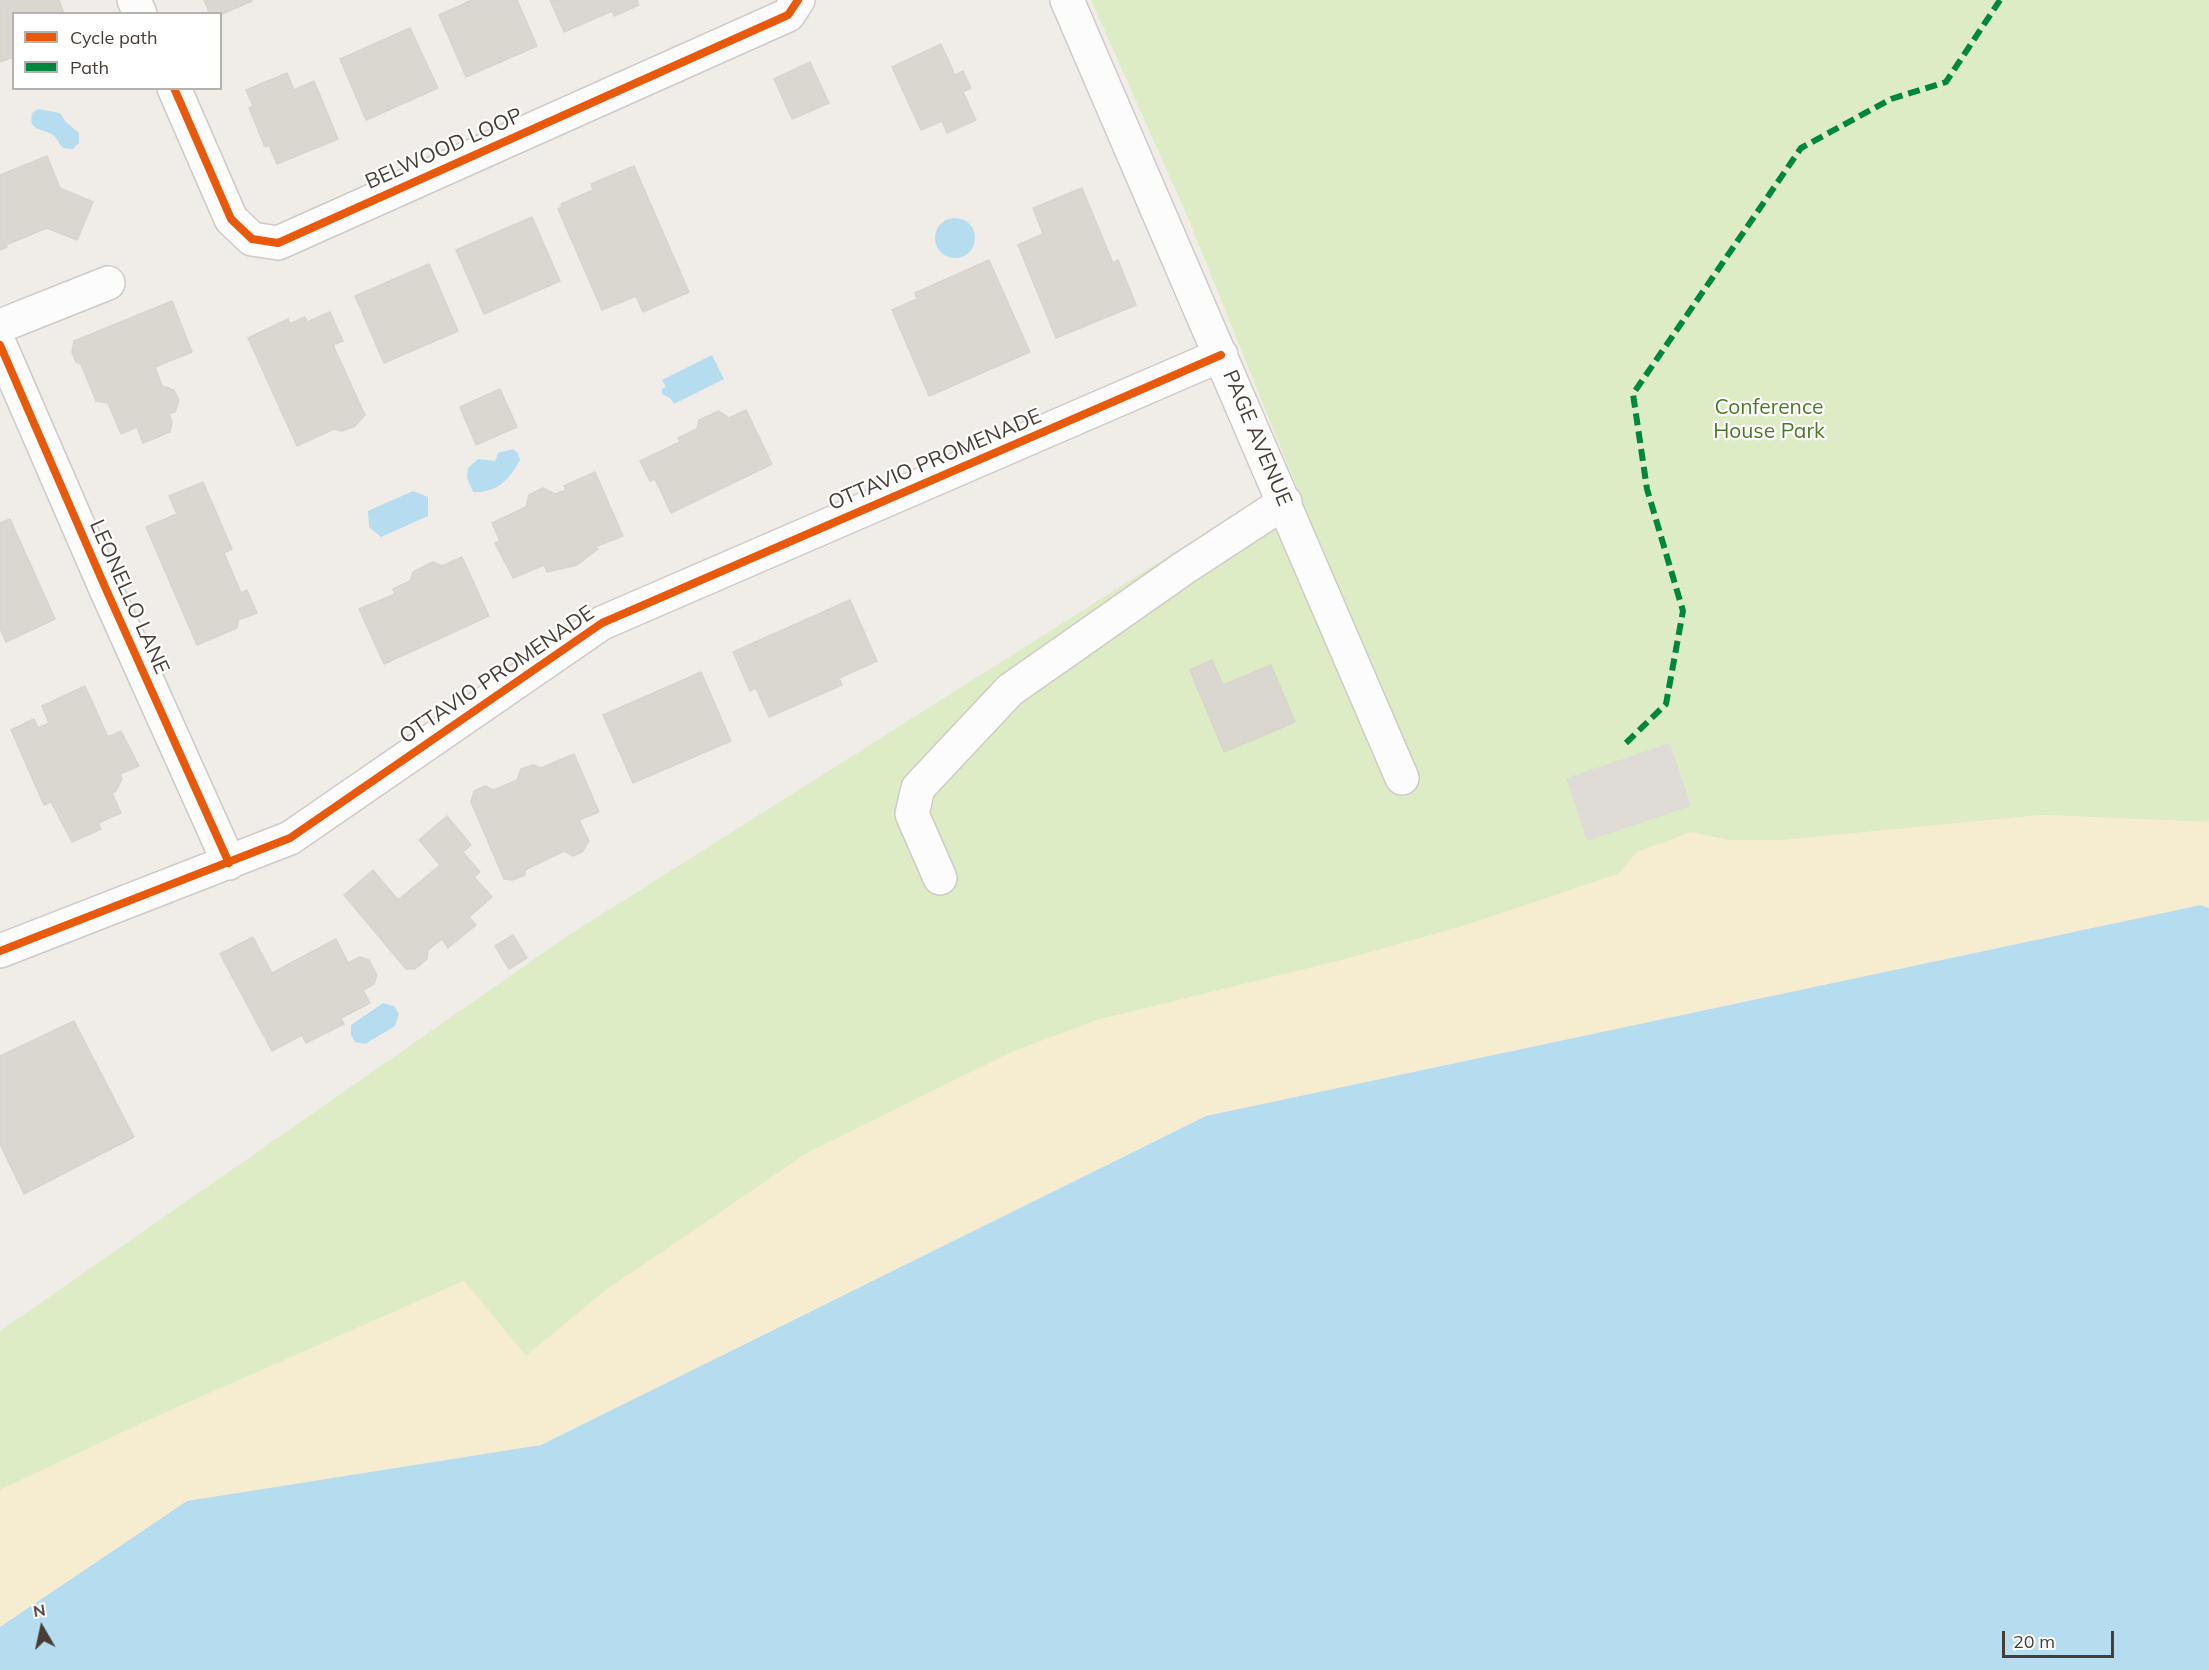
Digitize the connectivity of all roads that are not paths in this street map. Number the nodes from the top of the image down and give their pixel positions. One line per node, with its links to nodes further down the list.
1 (798, 0): 3 (street, BELWOOD LOOP)
2 (1067, 0): 7 (street, PAGE AVENUE)
3 (175, 90)
4 (108, 283): 5 (street)
5 (0, 326)
6 (0, 345): 10 (street, LEONELLO LANE)
7 (1221, 355): 8 (street, PAGE AVENUE); 10 (street, OTTAVIO PROMENADE)
8 (1285, 502): 9 (street, PAGE AVENUE); 11 (street)
9 (1402, 778)
10 (229, 863): 12 (street, OTTAVIO PROMENADE)
11 (940, 878)
12 (0, 951)

